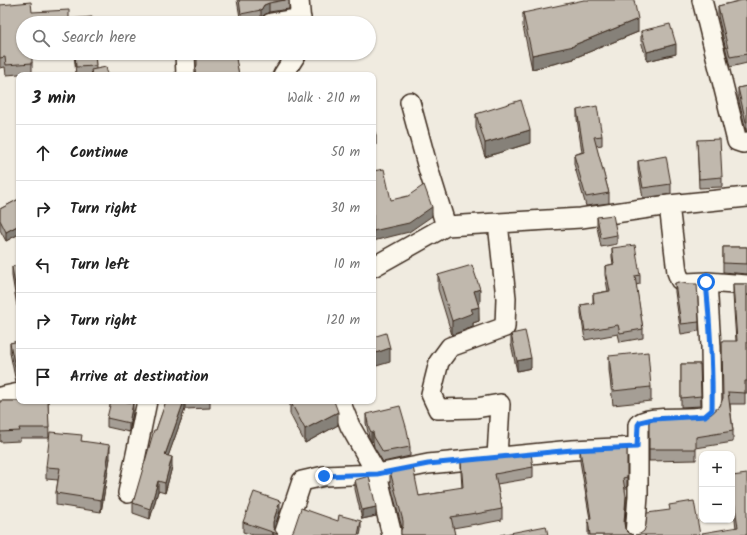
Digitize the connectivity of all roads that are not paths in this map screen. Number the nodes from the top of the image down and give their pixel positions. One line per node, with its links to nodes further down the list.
1 (702, 0): 7 (street)
2 (185, 60): 4 (street)
3 (292, 60): 5 (street)
4 (186, 72)
5 (285, 72)
6 (410, 102): 11 (street)
7 (747, 142)
8 (747, 197): 9 (street)
9 (669, 205): 10 (street); 13 (street)
10 (498, 223): 11 (street); 20 (street)
11 (446, 226): 12 (street)
12 (376, 265)
13 (706, 282): 14 (street); 19 (street)
14 (747, 285)
15 (16, 394): 16 (street)
16 (0, 397)
17 (146, 404): 22 (street)
18 (341, 404): 21 (street)
19 (637, 447): 20 (street); 25 (street)
20 (497, 457): 21 (street)
21 (377, 474): 23 (street); 24 (street)
22 (128, 493)
23 (284, 535)
24 (392, 535)
25 (635, 535)

